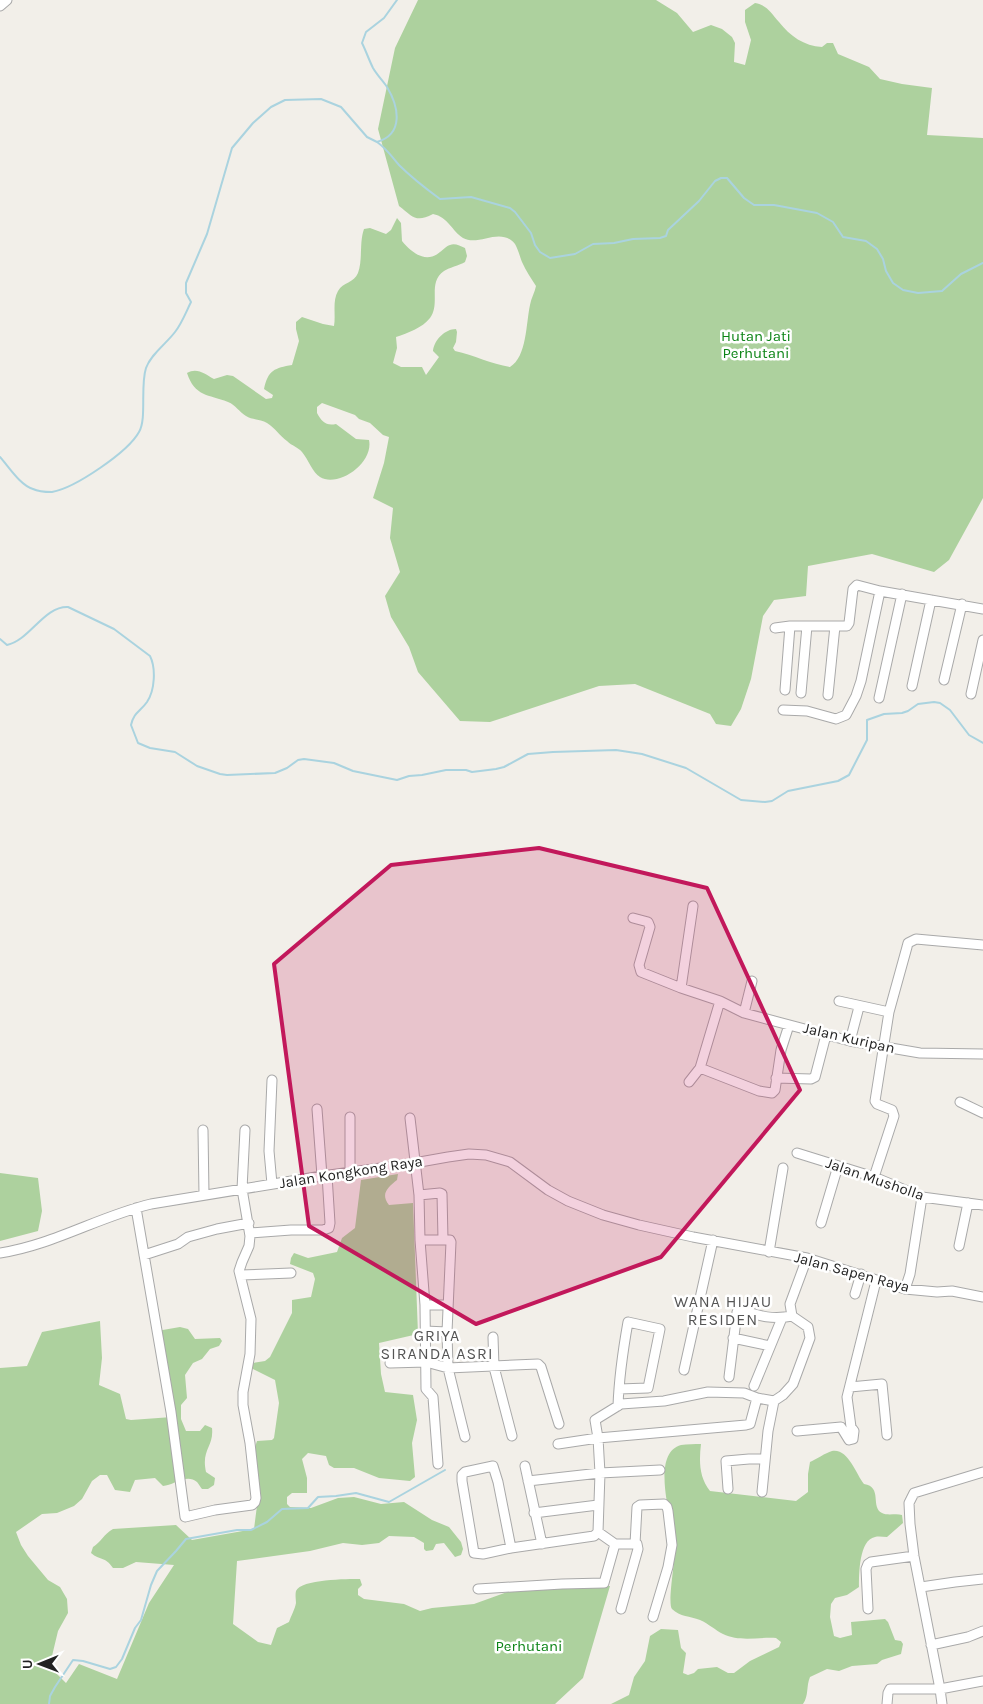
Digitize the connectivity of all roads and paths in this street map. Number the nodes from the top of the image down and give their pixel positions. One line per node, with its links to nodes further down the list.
1 (7, 0): 2 (street)
2 (0, 6)
3 (880, 590): 4 (street); 10 (street); 20 (street)
4 (902, 594): 5 (street); 19 (street)
5 (931, 600): 6 (street); 14 (street)
6 (962, 604): 7 (street); 13 (street)
7 (983, 609)
8 (790, 626): 9 (street); 11 (street); 15 (street)
9 (808, 626): 10 (street); 16 (street)
10 (835, 626): 18 (street)
11 (775, 628)
12 (983, 640): 17 (street)
13 (944, 680)
14 (912, 686)
15 (785, 690)
16 (801, 694)
17 (971, 694)
18 (828, 695)
19 (880, 698)
20 (783, 710)
21 (693, 906): 25 (street)
22 (633, 918): 25 (street, Jalan Kuripan)
23 (983, 945): 30 (street)
24 (752, 981): 29 (street)
25 (681, 988): 26 (street, Jalan Kuripan)
26 (720, 1001): 29 (street, Jalan Kuripan); 36 (street)
27 (839, 1001): 28 (street)
28 (859, 1007): 30 (street); 33 (street)
29 (744, 1012): 31 (street, Jalan Kuripan)
30 (889, 1012): 34 (street)
31 (789, 1025): 32 (street, Jalan Kuripan); 37 (street)
32 (826, 1035): 33 (street, Jalan Kuripan); 37 (street)
33 (850, 1041): 34 (street, Jalan Kuripan)
34 (883, 1048): 35 (street, Jalan Kuripan); 53 (street)
35 (983, 1054)
36 (700, 1068): 37 (street); 39 (street)
37 (776, 1078)
38 (272, 1080): 54 (street)
39 (689, 1082)
40 (960, 1102): 42 (street)
41 (317, 1109): 52 (street)
42 (983, 1113)
43 (350, 1117): 51 (street)
44 (410, 1118): 48 (street)
45 (203, 1130): 56 (street)
46 (245, 1130): 55 (street)
47 (797, 1153): 49 (street, Jalan Musholla)
48 (414, 1162): 51 (street, Jalan Kongkong Raya); 57 (street); 65 (street, Jalan Kongkong Raya)
49 (838, 1166): 53 (street, Jalan Musholla); 63 (street)
50 (783, 1168): 70 (street)
51 (350, 1172): 52 (street, Jalan Kongkong Raya)
52 (324, 1176): 54 (street, Jalan Kongkong Raya); 64 (street)
53 (874, 1178): 58 (street, Jalan Musholla)
54 (272, 1184): 55 (street, Jalan Kongkong Raya)
55 (242, 1189): 56 (street, Jalan Kongkong Raya); 62 (street)
56 (204, 1195): 61 (street, Jalan Kongkong Raya)
57 (419, 1195): 66 (street); 67 (street)
58 (922, 1197): 59 (street, Jalan Musholla); 78 (street)
59 (968, 1203): 60 (street, Jalan Musholla); 69 (street)
60 (983, 1205)
61 (136, 1208): 71 (street, Jalan Kongkong Raya); 72 (street)
62 (249, 1223): 64 (street); 72 (street)
63 (820, 1223)
64 (250, 1233): 76 (street)
65 (693, 1237): 68 (street, Jalan Sapen Raya)
66 (443, 1239): 67 (street); 82 (street)
67 (420, 1240): 81 (street)
68 (713, 1240): 70 (street, Jalan Sapen Raya); 94 (street)
69 (959, 1246)
70 (769, 1252): 73 (street, Jalan Sapen Raya)
71 (0, 1253)
72 (144, 1255): 76 (street)
73 (807, 1258): 75 (street, Jalan Sapen Raya); 83 (street)
74 (291, 1273): 76 (street)
75 (861, 1274): 77 (street, Jalan Sapen Raya); 79 (street)
76 (241, 1276)
77 (876, 1281): 78 (street, Jalan Sapen Raya); 97 (street)
78 (905, 1289): 80 (street, Jalan Sapen Raya)
79 (856, 1294)
80 (983, 1296)
81 (426, 1305): 82 (street); 85 (street)
82 (448, 1305): 86 (street)
83 (792, 1316): 84 (street); 100 (street)
84 (782, 1318): 88 (street); 89 (street)
85 (425, 1331): 86 (street); 91 (street)
86 (447, 1332): 93 (street)
87 (493, 1336): 92 (street)
88 (733, 1338): 89 (street); 95 (street)
89 (770, 1346): 96 (street)
90 (390, 1362): 91 (street)
91 (426, 1362): 93 (street); 110 (street)
92 (494, 1367): 93 (street); 102 (street); 105 (street)
93 (448, 1368): 106 (street)
94 (684, 1370)
95 (729, 1376)
96 (754, 1386)
97 (850, 1387): 103 (street); 104 (street)
98 (619, 1388): 98 (street); 101 (street)
99 (757, 1398): 100 (street); 101 (street); 107 (street)
100 (774, 1400): 109 (street)
101 (620, 1405): 107 (street)
102 (559, 1424)
103 (797, 1430)
104 (887, 1435)
105 (512, 1436)
106 (465, 1437)
107 (598, 1438): 108 (street); 114 (street)
108 (558, 1444)
109 (765, 1459): 116 (street); 117 (street)
110 (438, 1464)
111 (525, 1466): 115 (street)
112 (660, 1470): 114 (street)
113 (983, 1472): 125 (street)
114 (600, 1473): 115 (street); 118 (street)
115 (528, 1481): 119 (street)
116 (728, 1489)
117 (762, 1492)
118 (598, 1505): 119 (street); 120 (street)
119 (534, 1512): 121 (street)
120 (598, 1532): 121 (street); 122 (street)
121 (542, 1544): 124 (street)
122 (615, 1544): 123 (street); 128 (street)
123 (635, 1544): 129 (street); 131 (street)
124 (511, 1548): 124 (street)
125 (914, 1556): 127 (street); 130 (street)
126 (983, 1579): 127 (street)
127 (921, 1588): 133 (street)
128 (478, 1589)
129 (622, 1609)
130 (868, 1610)
131 (653, 1617)
132 (983, 1631): 133 (street)
133 (931, 1645): 135 (street)
134 (983, 1680): 135 (street)
135 (940, 1689): 136 (street); 137 (street)
136 (887, 1704)
137 (942, 1704)

